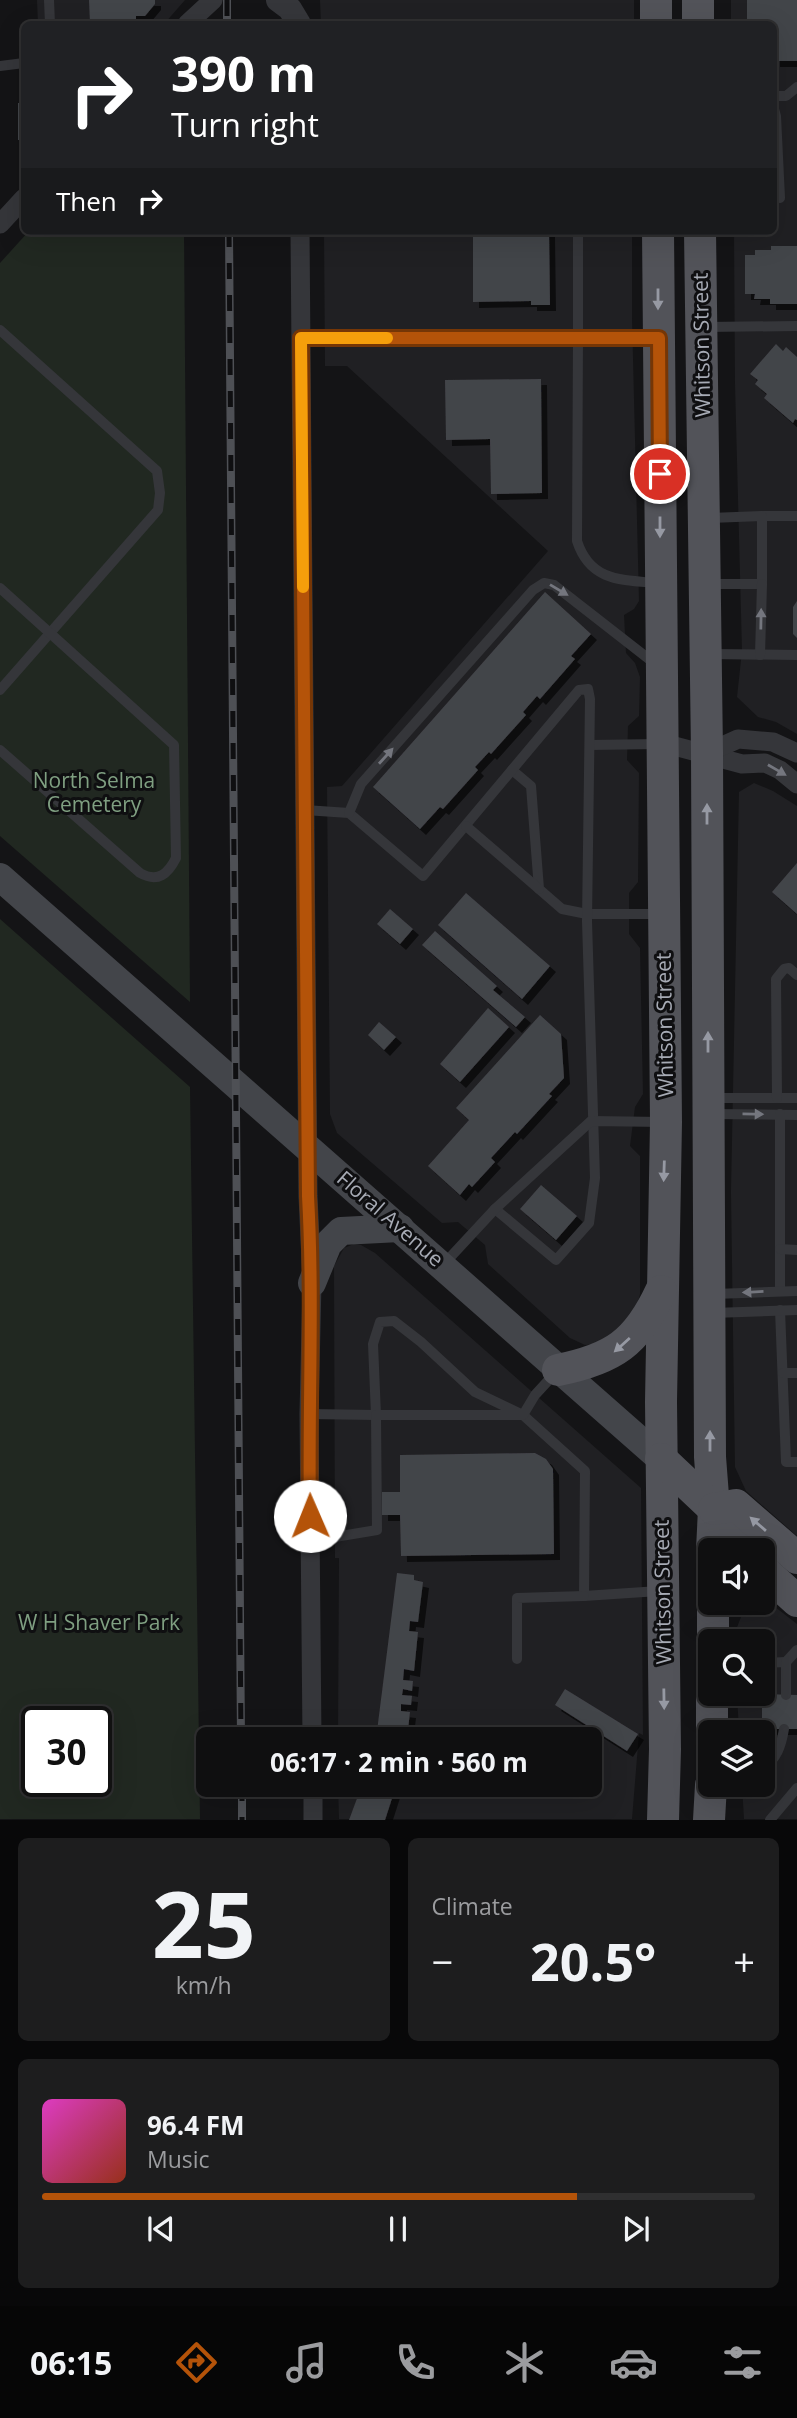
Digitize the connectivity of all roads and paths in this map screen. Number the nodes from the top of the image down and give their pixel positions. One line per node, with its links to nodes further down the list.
1 (49, 0): 7 (lane)
2 (213, 0): 8 (street)
3 (278, 0): 9 (street)
4 (299, 0): 10 (street)
5 (656, 0): 11 (main road)
6 (698, 0): 12 (main road)
7 (50, 21)
8 (190, 21)
9 (297, 21)
10 (299, 21)
11 (656, 21)
12 (698, 21)
13 (21, 63): 14 (lane)
14 (0, 66)
15 (797, 87): 16 (lane)
16 (777, 96)
17 (777, 137): 18 (lane)
18 (780, 198)
19 (21, 201): 20 (street)
20 (0, 224)
21 (300, 235): 29 (street)
22 (578, 235): 28 (lane)
23 (658, 235): 30 (main road, Whitson Street, one-way to 30)
24 (693, 236): 26 (main road, Whitson Street)
25 (797, 326): 26 (lane)
26 (702, 327): 33 (main road, Whitson Street)
27 (0, 330): 38 (lane)
28 (578, 337): 29 (lane); 30 (lane); 34 (lane)
29 (301, 338): 51 (street)
30 (659, 338): 33 (main road); 34 (main road, Whitson Street, one-way to 34)
31 (762, 516): 32 (lane); 33 (lane); 36 (lane)
32 (797, 516)
33 (703, 518): 35 (main road, Whitson Street)
34 (661, 583): 42 (main road, Whitson Street)
35 (704, 584): 36 (lane); 39 (main road, Whitson Street)
36 (762, 584): 40 (lane, one-way to 36)
37 (0, 588): 38 (lane)
38 (50, 633): 43 (lane); 46 (lane)
39 (705, 654): 40 (lane); 47 (main road, Whitson Street)
40 (760, 655): 41 (lane)
41 (797, 656)
42 (662, 669): 44 (main road, Whitson Street); 52 (lane, one-way to 42)
43 (0, 690)
44 (663, 743): 45 (lane); 47 (street); 57 (main road, Whitson Street)
45 (590, 745): 49 (lane); 56 (lane)
46 (0, 750)
47 (707, 753): 48 (street); 50 (street, one-way to 50); 61 (main road, Whitson Street, one-way to 47)
48 (797, 754)
49 (512, 770): 53 (lane); 55 (lane)
50 (797, 784)
51 (305, 810): 52 (lane); 66 (street)
52 (349, 813): 53 (lane)
53 (466, 825): 55 (lane)
54 (0, 877): 66 (main road, Floral Avenue)
55 (539, 889): 56 (lane)
56 (587, 914): 57 (lane); 64 (lane)
57 (664, 929): 61 (main road); 65 (main road, Whitson Street)
58 (797, 975): 59 (lane)
59 (777, 1098): 60 (lane); 61 (lane)
60 (797, 1098)
61 (708, 1106): 62 (lane, one-way to 62); 76 (main road, Whitson Street)
62 (780, 1114): 63 (lane); 69 (lane)
63 (797, 1115)
64 (591, 1121): 65 (lane); 67 (lane); 67 (lane)
65 (666, 1122): 73 (main road, Whitson Street, one-way to 73); 76 (main road)
66 (307, 1149): 68 (main road, Floral Avenue); 72 (street)
67 (495, 1209): 71 (lane)
68 (400, 1228): 71 (main road, Floral Avenue); 72 (main road)
69 (780, 1249): 70 (lane); 74 (lane)
70 (797, 1250)
71 (443, 1265): 79 (main road, Floral Avenue)
72 (312, 1283): 82 (street)
73 (661, 1290): 79 (main road, one-way to 79); 85 (main road, Whitson Street)
74 (780, 1291): 75 (lane); 76 (lane, one-way to 76)
75 (797, 1291)
76 (709, 1304): 77 (lane); 87 (main road, Whitson Street, one-way to 76)
77 (780, 1310): 78 (lane); 80 (lane)
78 (797, 1310)
79 (558, 1370): 84 (lane); 85 (main road, Floral Avenue)
80 (783, 1373): 81 (lane); 86 (lane)
81 (797, 1373)
82 (309, 1415): 83 (lane); 90 (street)
83 (376, 1415): 84 (lane); 84 (lane); 90 (lane)
84 (523, 1415): 95 (lane)
85 (661, 1460): 87 (main road, Floral Avenue); 93 (main road, Whitson Street)
86 (797, 1462)
87 (714, 1509): 88 (main road, Whitson Street); 89 (main road, Floral Avenue); 91 (main road, one-way to 87)
88 (713, 1538)
89 (733, 1538)
90 (311, 1541): 102 (street)
91 (797, 1558)
92 (775, 1581): 96 (main road)
93 (663, 1591): 95 (lane); 109 (main road, Whitson Street, one-way to 109)
94 (775, 1593): 96 (main road)
95 (584, 1596): 98 (lane)
96 (797, 1601)
97 (797, 1650): 100 (lane)
98 (517, 1659)
99 (775, 1662): 100 (lane)
100 (786, 1662): 101 (lane)
101 (786, 1695)
102 (312, 1727)
103 (784, 1729): 104 (lane)
104 (775, 1758)
105 (797, 1788): 111 (lane)
106 (313, 1797): 108 (street)
107 (710, 1797): 110 (main road)
108 (313, 1819)
109 (663, 1819)
110 (709, 1819)
111 (770, 1819)

